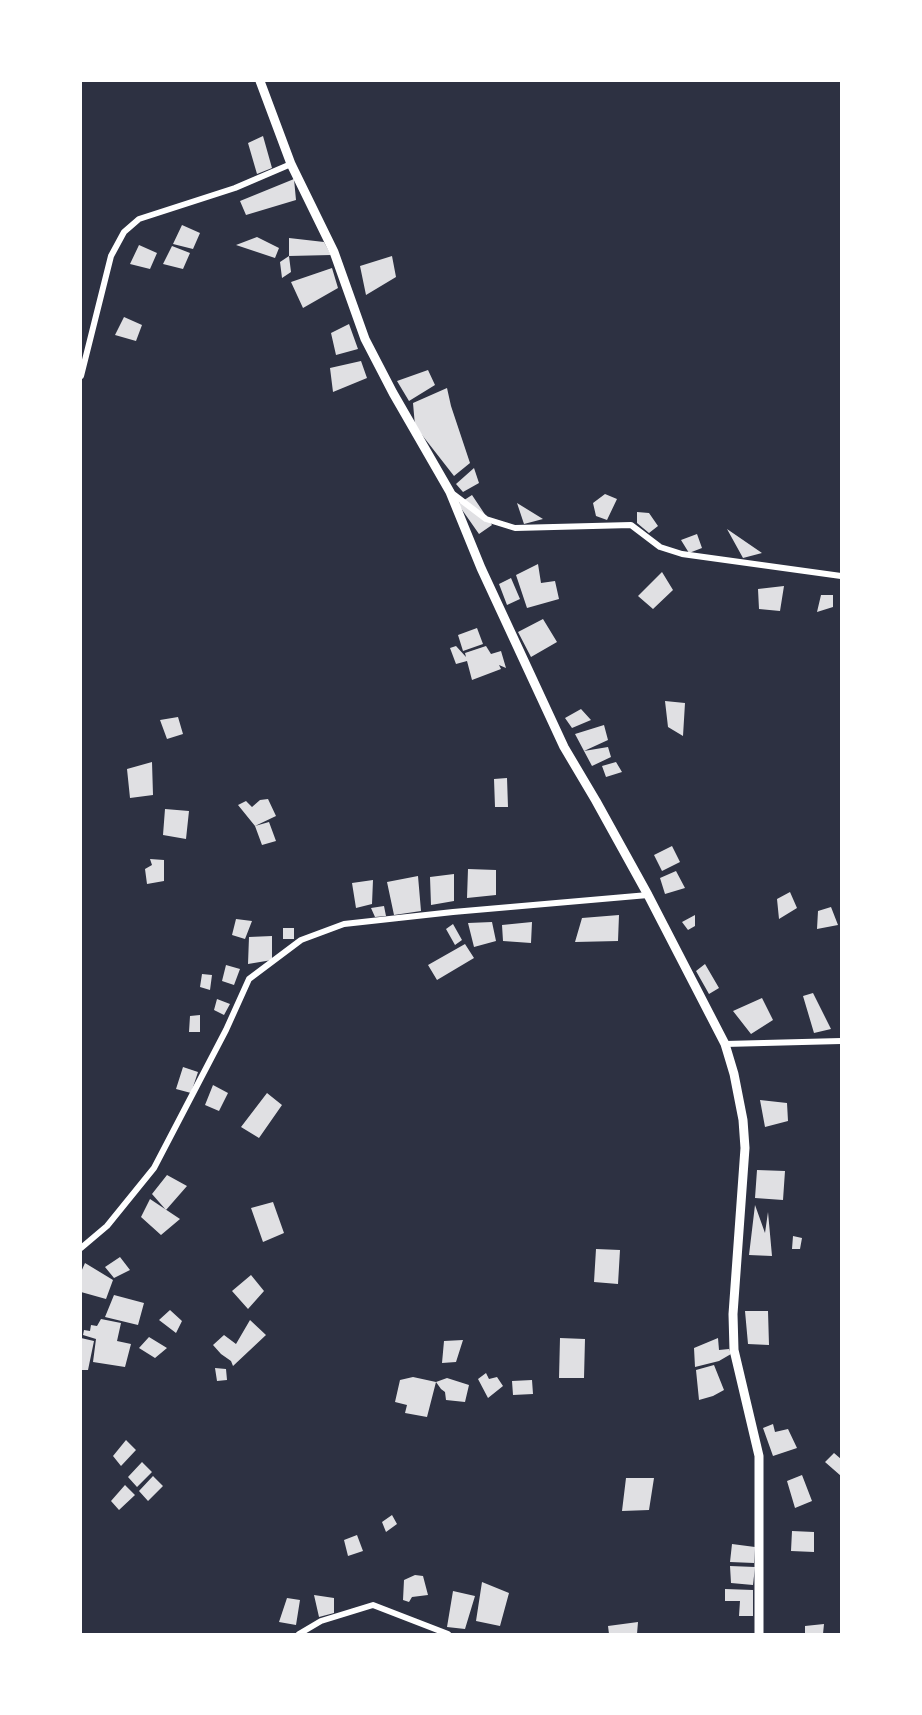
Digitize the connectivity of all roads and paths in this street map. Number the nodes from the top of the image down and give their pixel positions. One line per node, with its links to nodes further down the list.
1 (260, 81): 2 (street)
2 (291, 164): 3 (street); 4 (street)
3 (81, 376)
4 (450, 492): 5 (street); 6 (street)
5 (841, 576)
6 (648, 895): 8 (street); 9 (street)
7 (841, 1041): 8 (street)
8 (725, 1044): 12 (street)
9 (81, 1248)
10 (299, 1634): 11 (street)
11 (448, 1634)
12 (759, 1634)

